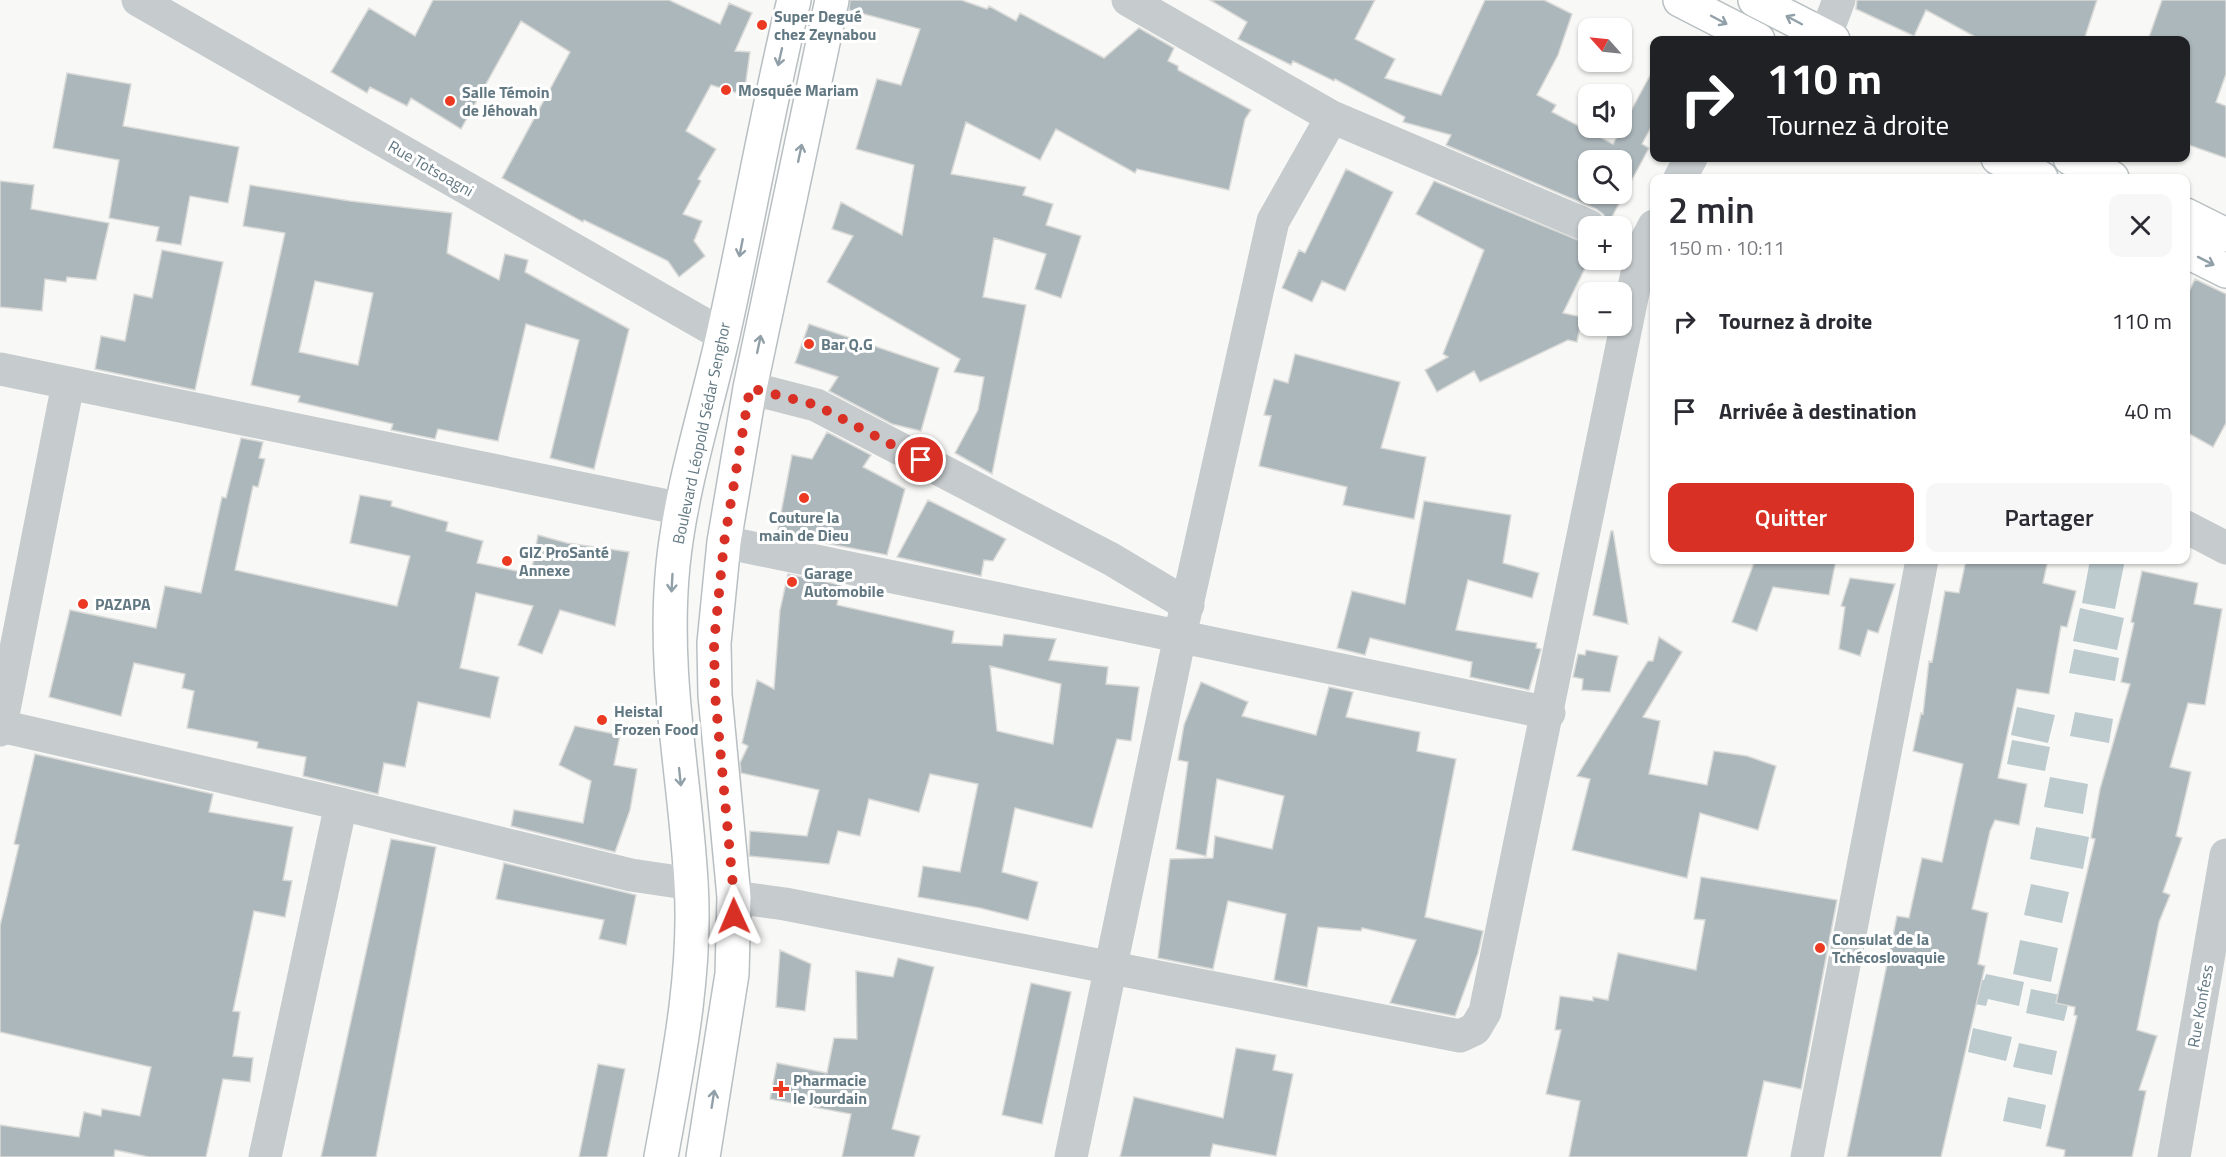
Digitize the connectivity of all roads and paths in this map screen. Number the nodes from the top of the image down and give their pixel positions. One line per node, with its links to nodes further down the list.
1 (138, 0): 22 (street, Rue Totsoagni)
2 (794, 0): 22 (main road, Boulevard Léopold Sédar Senghor, one-way to 22)
3 (832, 0): 25 (main road, one-way to 3)
4 (1128, 0): 11 (street)
5 (1680, 0): 8 (main road, one-way to 8)
6 (1755, 0): 9 (main road, one-way to 6)
7 (1839, 0): 10 (street)
8 (1748, 36)
9 (1823, 36)
10 (1830, 36)
11 (1332, 117): 17 (street); 31 (street)
12 (2007, 162): 14 (main road)
13 (2078, 162): 15 (main road)
14 (2032, 174)
15 (2104, 174)
16 (2190, 217): 18 (main road)
17 (1578, 221)
18 (2226, 235)
19 (1643, 243): 32 (street)
20 (2190, 253): 21 (main road, one-way to 21)
21 (2226, 271)
22 (723, 335): 26 (main road, Boulevard Léopold Sédar Senghor)
23 (0, 369): 24 (street)
24 (68, 384): 26 (street); 33 (street)
25 (750, 388): 28 (main road); 31 (street)
26 (682, 509): 36 (main road, Boulevard Léopold Sédar Senghor, one-way to 36)
27 (2190, 529): 29 (street)
28 (724, 543): 31 (street); 37 (main road)
29 (2226, 548)
30 (1921, 564): 43 (street)
31 (1184, 620): 32 (street); 38 (street)
32 (1549, 713): 38 (street)
33 (0, 728): 34 (street)
34 (341, 804): 36 (street); 39 (street)
35 (2226, 855): 44 (street, Rue Konfess)
36 (692, 884): 40 (main road, Boulevard Léopold Sédar Senghor)
37 (734, 897): 38 (street); 41 (main road, one-way to 37)
38 (1110, 967): 42 (street)
39 (265, 1157)
40 (661, 1157)
41 (703, 1157)
42 (1071, 1157)
43 (1807, 1157)
44 (2174, 1157)

